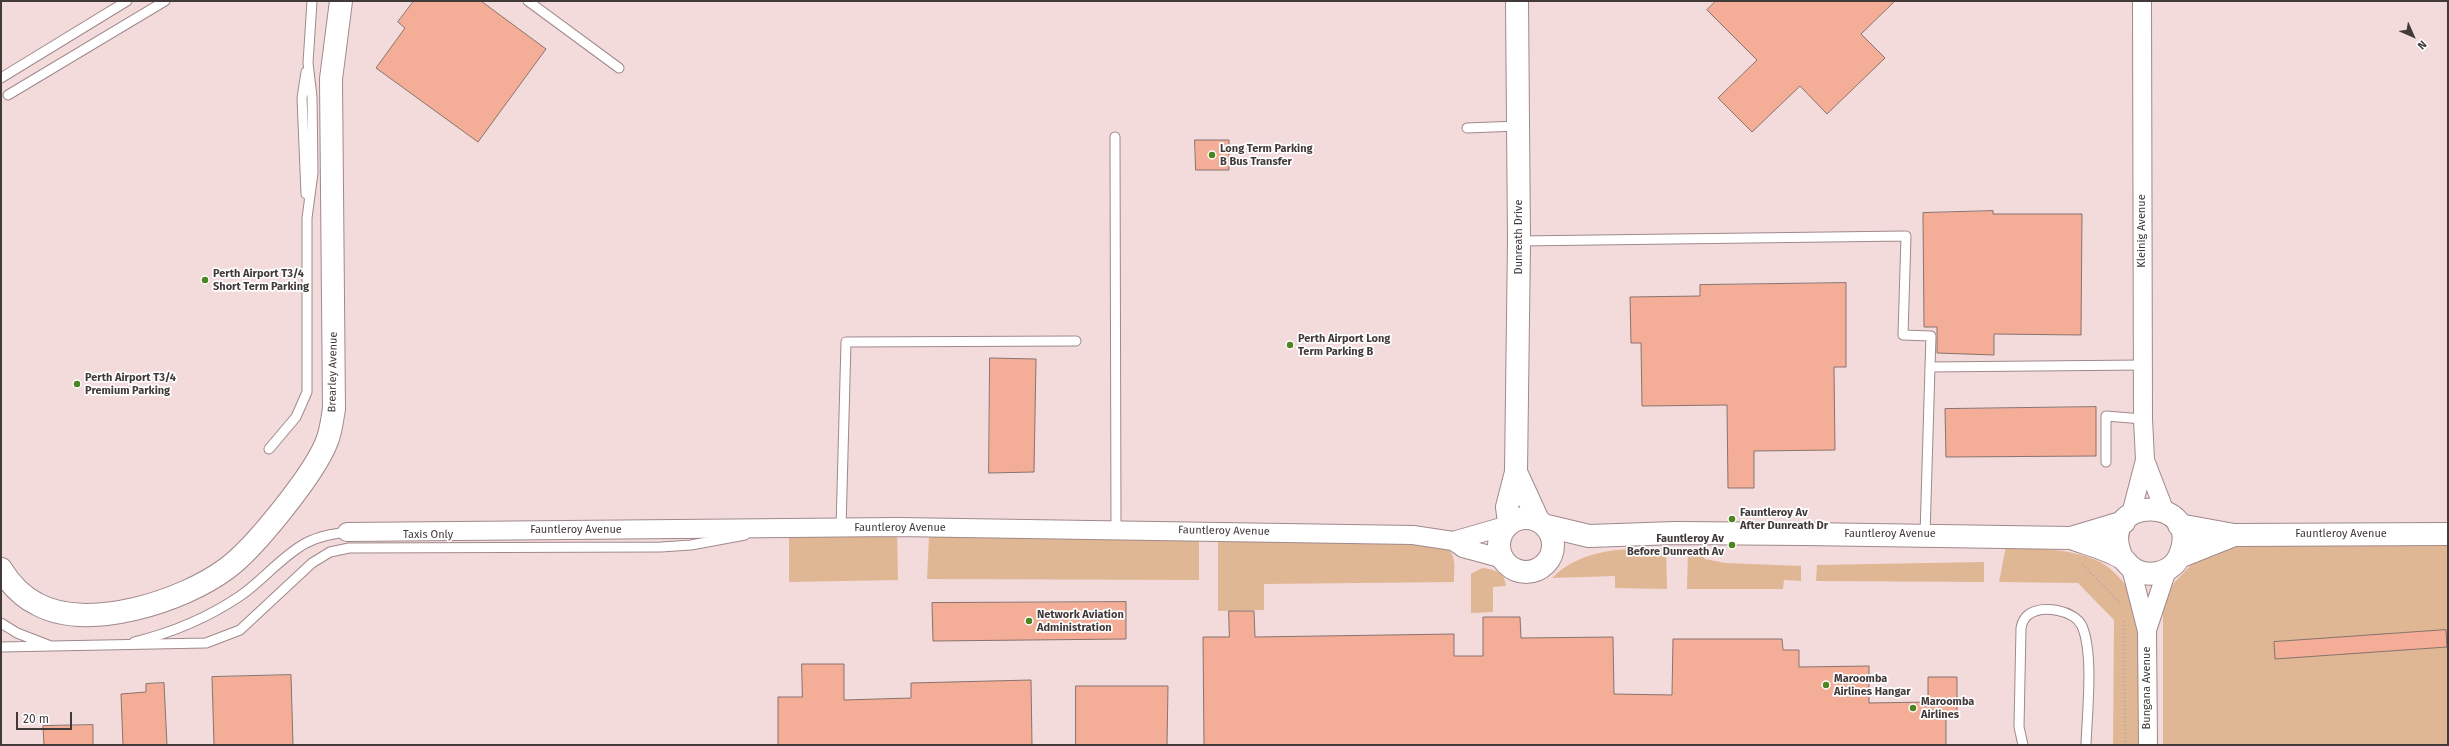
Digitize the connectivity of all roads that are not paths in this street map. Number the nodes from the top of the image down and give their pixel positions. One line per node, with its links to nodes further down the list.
1 (127, 1): 9 (lane)
2 (165, 1): 10 (lane)
3 (312, 1): 19 (lane)
4 (341, 1): 41 (main road, Brearley Avenue)
5 (528, 1): 8 (lane)
6 (1517, 1): 11 (main road, Dunreath Drive)
7 (2142, 1): 16 (street, Kleinig Avenue)
8 (619, 68)
9 (1, 78)
10 (8, 95)
11 (1518, 126): 12 (lane); 14 (main road, Dunreath Drive)
12 (1467, 128)
13 (1115, 137): 29 (lane)
14 (1519, 241): 17 (lane); 22 (main road, Dunreath Drive)
15 (1076, 341): 27 (lane)
16 (2142, 365): 17 (lane); 18 (street, Kleinig Avenue)
17 (1930, 367): 32 (lane)
18 (2143, 419): 20 (street, Kleinig Avenue); 21 (lane)
19 (268, 449)
20 (2145, 460): 23 (street, Kleinig Avenue); 24 (street, Kleinig Avenue)
21 (2106, 462)
22 (1516, 472): 25 (main road, Dunreath Drive); 26 (main road, Dunreath Drive)
23 (2127, 518): 24 (main road); 35 (main road, Fauntleroy Avenue); 39 (main road)
24 (2172, 518): 33 (main road, Fauntleroy Avenue); 40 (main road)
25 (1542, 523): 26 (main road); 34 (main road, Fauntleroy Avenue); 37 (main road)
26 (1507, 525): 36 (street, Fauntleroy Avenue); 38 (main road)
27 (841, 528): 28 (street, Fauntleroy Avenue); 29 (street, Fauntleroy Avenue)
28 (772, 529): 30 (street, Fauntleroy Avenue); 44 (lane, Taxis Only)
29 (1116, 530): 36 (street, Fauntleroy Avenue)
30 (347, 532): 44 (lane)
31 (2448, 534): 33 (main road, Fauntleroy Avenue)
32 (1925, 535): 34 (main road, Fauntleroy Avenue); 35 (main road, Fauntleroy Avenue)
33 (2234, 535): 40 (main road, Fauntleroy Avenue)
34 (1589, 536): 37 (main road, Fauntleroy Avenue)
35 (2071, 538): 39 (main road, Fauntleroy Avenue)
36 (1453, 541): 38 (street, Fauntleroy Avenue)
37 (1551, 556): 38 (main road)
38 (1500, 558)
39 (2127, 563): 40 (main road); 43 (street, Bungana Avenue)
40 (2173, 563): 43 (street, Bungana Avenue)
41 (6, 576)
42 (1, 623): 46 (lane)
43 (2147, 631): 49 (street, Bungana Avenue)
44 (115, 646): 46 (lane)
45 (1, 647): 46 (lane)
46 (59, 648)
47 (2023, 745): 48 (lane)
48 (2086, 745)
49 (2148, 745)

